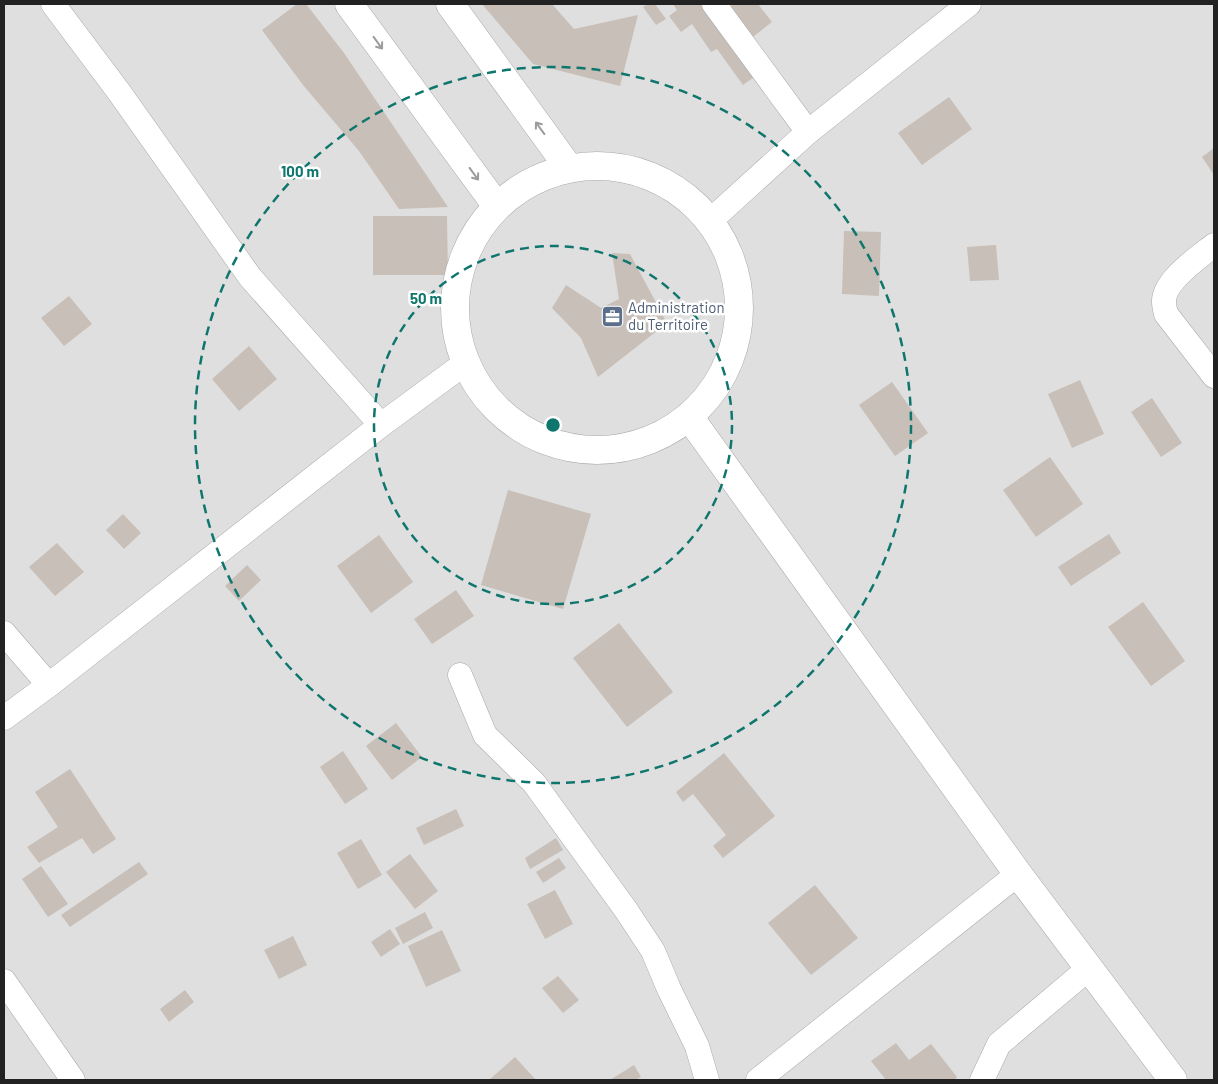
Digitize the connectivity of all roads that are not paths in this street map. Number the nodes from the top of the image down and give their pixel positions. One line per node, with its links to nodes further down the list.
1 (53, 4): 14 (street)
2 (349, 4): 8 (street, one-way to 8)
3 (450, 4): 7 (street, one-way to 3)
4 (714, 4): 6 (street)
5 (969, 4): 6 (street)
6 (808, 132): 9 (street)
7 (569, 168): 8 (street); 9 (street)
8 (496, 205): 11 (street)
9 (710, 221): 13 (street)
10 (1214, 245): 12 (street)
11 (464, 364): 13 (street); 14 (street)
12 (1214, 376)
13 (690, 418): 19 (street)
14 (381, 425): 17 (street)
15 (4, 633): 17 (street)
16 (460, 675): 23 (street)
17 (48, 685): 18 (street)
18 (4, 718)
19 (1018, 874): 20 (street); 24 (street)
20 (1088, 969): 25 (street); 26 (street)
21 (4, 981): 22 (street)
22 (73, 1080)
23 (707, 1080)
24 (758, 1080)
25 (982, 1080)
26 (1173, 1080)

